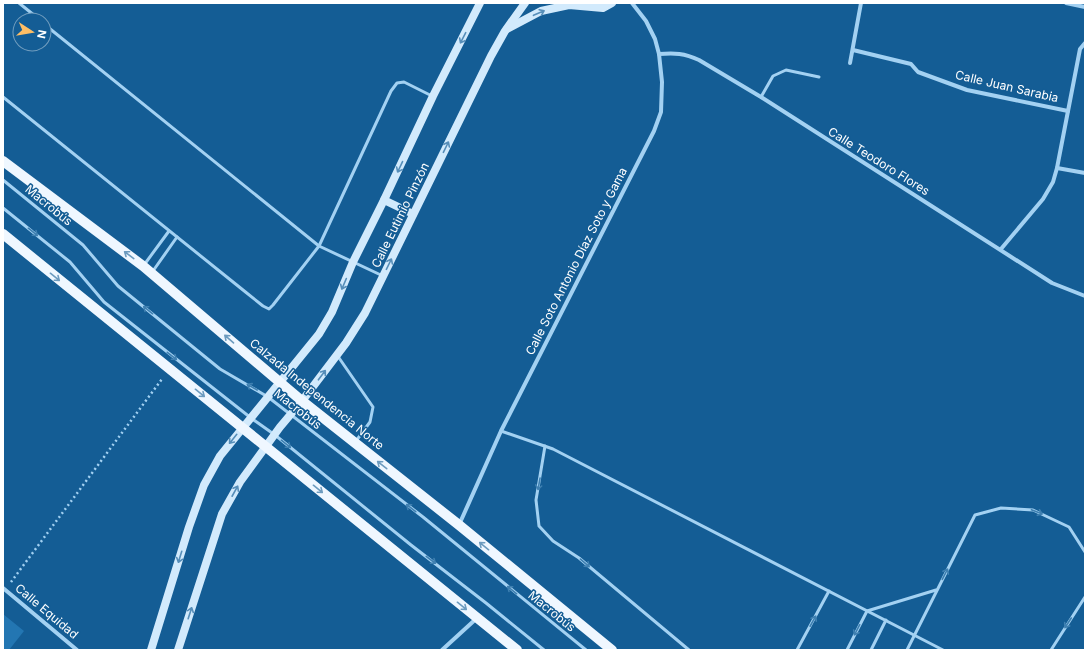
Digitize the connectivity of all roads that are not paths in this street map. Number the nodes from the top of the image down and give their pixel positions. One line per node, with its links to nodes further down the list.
1 (19, 3): 9 (lane)
2 (480, 3): 17 (street, Calle Eutimio Pinzón, one-way to 17)
3 (525, 3): 11 (street, Calle Eutimio Pinzón)
4 (612, 3): 11 (street, one-way to 4)
5 (632, 3): 14 (street, Calle Soto Antonio Díaz Soto y Gama)
6 (861, 3): 13 (street)
7 (1066, 3): 8 (street)
8 (1085, 7)
9 (30, 12)
10 (52, 30): 31 (lane)
11 (505, 31): 27 (street, Calle Eutimio Pinzón, one-way to 11)
12 (1085, 42): 20 (street)
13 (853, 50): 15 (street); 20 (street, Calle Juan Sarabia)
14 (659, 54): 19 (street, Calle Teodoro Flores); 45 (street, Calle Soto Antonio Díaz Soto y Gama)
15 (850, 63)
16 (819, 77): 19 (lane)
17 (433, 96): 25 (street, Calle Eutimio Pinzón, one-way to 25); 31 (lane)
18 (3, 97): 28 (lane)
19 (761, 98): 32 (street, Calle Teodoro Flores)
20 (1068, 111): 22 (street)
21 (3, 161): 34 (main road, Calzada Independencia Norte, one-way to 21)
22 (1057, 168): 23 (street); 32 (street)
23 (1085, 173)
24 (3, 180): 40 (lane, Macrobús, one-way to 24)
25 (384, 200): 27 (street); 33 (street, Calle Eutimio Pinzón)
26 (3, 208): 43 (lane, one-way to 43)
27 (413, 214): 36 (street, Calle Eutimio Pinzón, one-way to 27)
28 (169, 231): 30 (lane); 34 (lane)
29 (3, 234): 44 (main road, one-way to 44)
30 (177, 237): 31 (lane); 35 (lane)
31 (319, 246): 33 (lane)
32 (1001, 249): 37 (street, Calle Teodoro Flores)
33 (353, 262): 36 (lane); 39 (street, Calle Eutimio Pinzón, one-way to 39)
34 (144, 266): 35 (main road, Calzada Independencia Norte)
35 (152, 272): 39 (main road, Calzada Independencia Norte, one-way to 35)
36 (383, 276): 38 (street, Calle Eutimio Pinzón)
37 (1085, 296)
38 (337, 354): 41 (street, Calle Eutimio Pinzón, one-way to 38); 47 (lane)
39 (280, 382): 40 (street, Calle Eutimio Pinzón); 41 (main road, Calzada Independencia Norte)
40 (268, 396): 42 (lane, Macrobús); 43 (street, Calle Eutimio Pinzón)
41 (302, 401): 42 (street, Calle Eutimio Pinzón); 47 (main road, Calzada Independencia Norte)
42 (291, 414): 46 (street, Calle Eutimio Pinzón); 66 (lane, Macrobús, one-way to 42)
43 (251, 418): 44 (street, Calle Eutimio Pinzón); 46 (lane)
44 (243, 428): 48 (main road); 61 (street, Calle Eutimio Pinzón, one-way to 61)
45 (501, 431): 49 (lane); 50 (street, Calle Soto Antonio Díaz Soto y Gama)
46 (274, 435): 48 (street, Calle Eutimio Pinzón); 65 (lane, one-way to 65)
47 (355, 443): 50 (main road, Calzada Independencia Norte, one-way to 47)
48 (266, 446): 57 (main road, one-way to 57); 62 (street, Calle Eutimio Pinzón, one-way to 48)
49 (545, 446): 54 (lane); 68 (lane, one-way to 68)
50 (459, 525): 67 (main road, Calzada Independencia Norte, one-way to 50)
51 (1085, 552): 53 (lane, one-way to 51)
52 (4, 589): 60 (street, Calle Equidad)
53 (937, 590): 56 (lane); 59 (lane)
54 (829, 591): 56 (lane); 69 (lane, one-way to 54)
55 (1085, 597): 74 (lane, one-way to 74)
56 (867, 611): 58 (lane); 70 (lane, one-way to 70)
57 (477, 618): 63 (street); 64 (main road)
58 (886, 620): 59 (lane); 71 (lane)
59 (914, 634): 72 (lane); 73 (lane)
60 (77, 650)
61 (151, 650)
62 (178, 650)
63 (442, 650)
64 (517, 650)
65 (544, 650)
66 (586, 650)
67 (612, 650)
68 (689, 650)
69 (797, 650)
70 (847, 650)
71 (871, 650)
72 (907, 650)
73 (943, 650)
74 (1051, 650)

